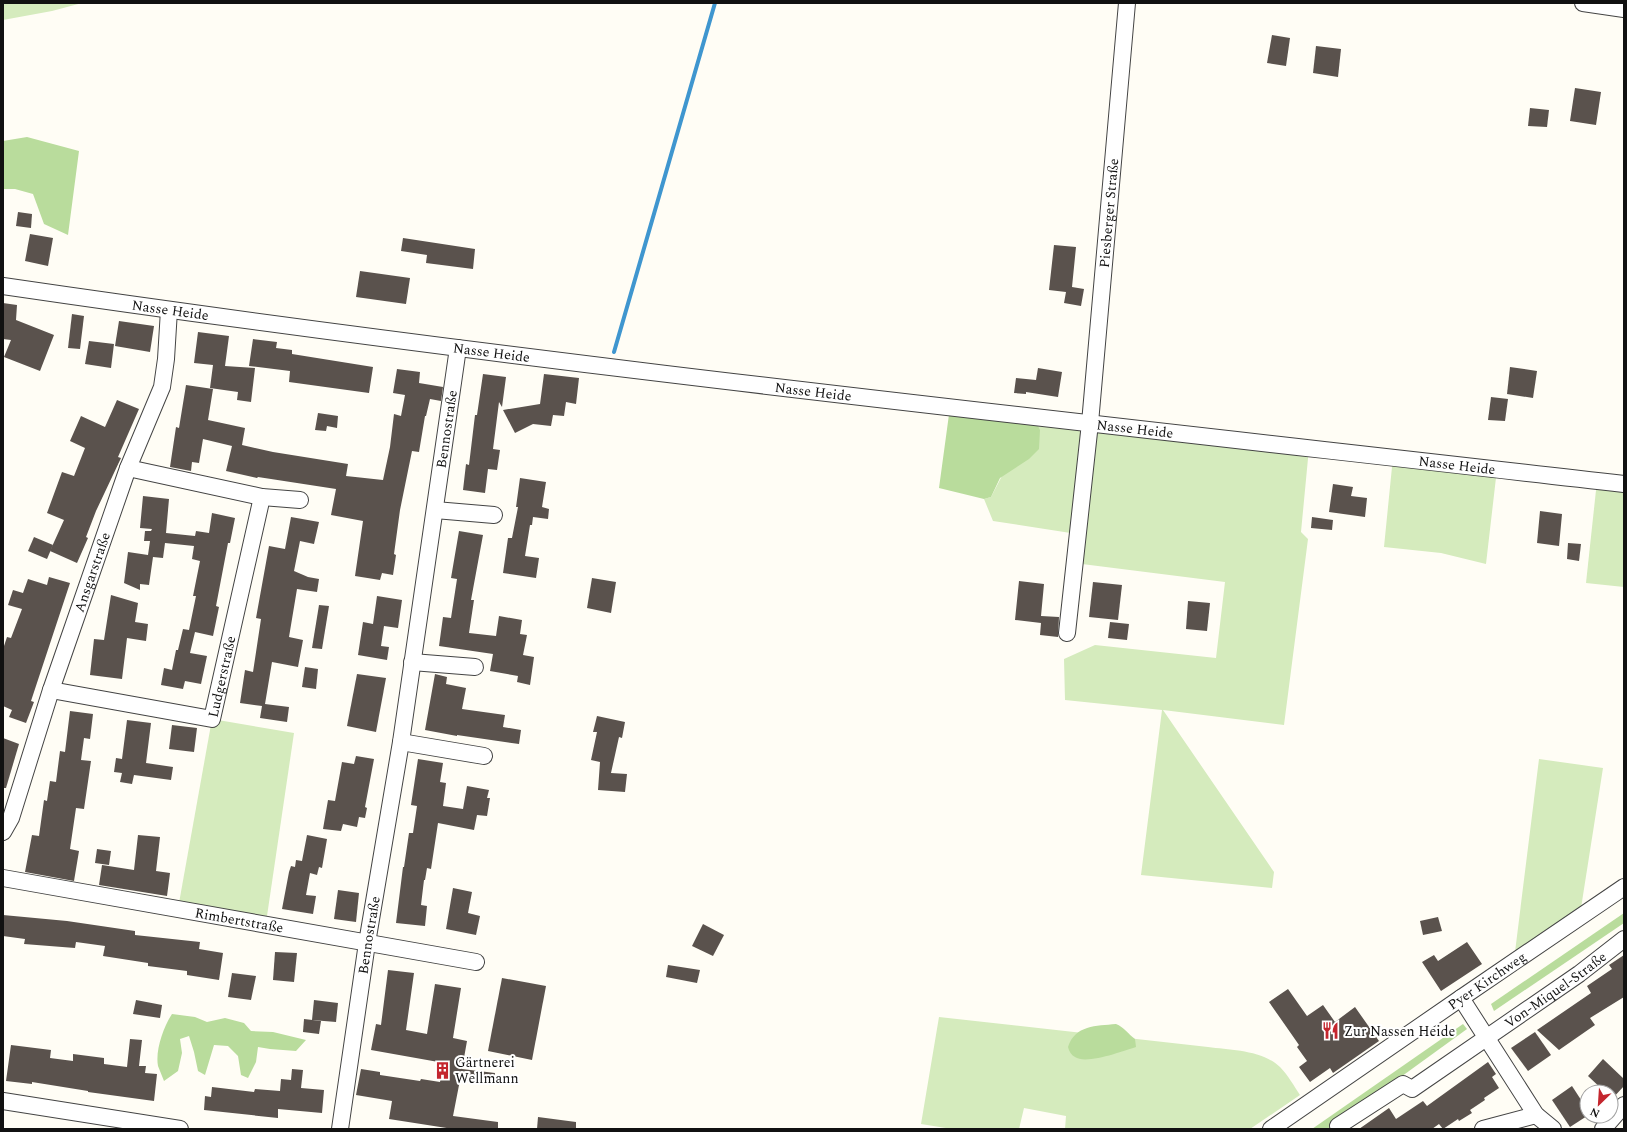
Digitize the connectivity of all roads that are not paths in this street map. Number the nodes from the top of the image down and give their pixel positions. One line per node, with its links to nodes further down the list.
1 (1127, 3): 7 (street, Piesberger Straße)
2 (1583, 3): 3 (street)
3 (1624, 9)
4 (3, 286): 5 (street, Nasse Heide)
5 (169, 310): 6 (street, Nasse Heide); 8 (street, Ansgarstraße)
6 (458, 348): 7 (street, Nasse Heide); 12 (street, Bennostraße)
7 (1090, 423): 9 (street, Nasse Heide); 14 (street, Piesberger Straße)
8 (128, 468): 10 (street); 17 (street, Ansgarstraße)
9 (1624, 484)
10 (262, 497): 11 (street); 17 (street, Ludgerstraße)
11 (300, 500)
12 (434, 510): 13 (street); 15 (street, Bennostraße)
13 (494, 515)
14 (1066, 633)
15 (412, 662): 16 (street); 18 (street, Bennostraße)
16 (476, 667)
17 (51, 690): 20 (street, Ansgarstraße)
18 (401, 742): 19 (street); 24 (street, Bennostraße)
19 (484, 756)
20 (3, 832)
21 (3, 878): 24 (street, Rimbertstraße)
22 (1624, 887): 26 (street, Pyer Kirchweg)
23 (1624, 939): 27 (street, Von-Miquel-Straße)
24 (367, 943): 25 (street, Rimbertstraße); 33 (street, Bennostraße)
25 (476, 962)
26 (1461, 998): 27 (street); 34 (street, Pyer Kirchweg)
27 (1486, 1038): 30 (street); 31 (street, Von-Miquel-Straße)
28 (3, 1101): 32 (street)
29 (1624, 1105): 37 (street)
30 (1536, 1114): 35 (street); 36 (street)
31 (1338, 1126)
32 (180, 1129)
33 (340, 1129)
34 (1271, 1129)
35 (1483, 1129)
36 (1553, 1129)
37 (1603, 1129)

